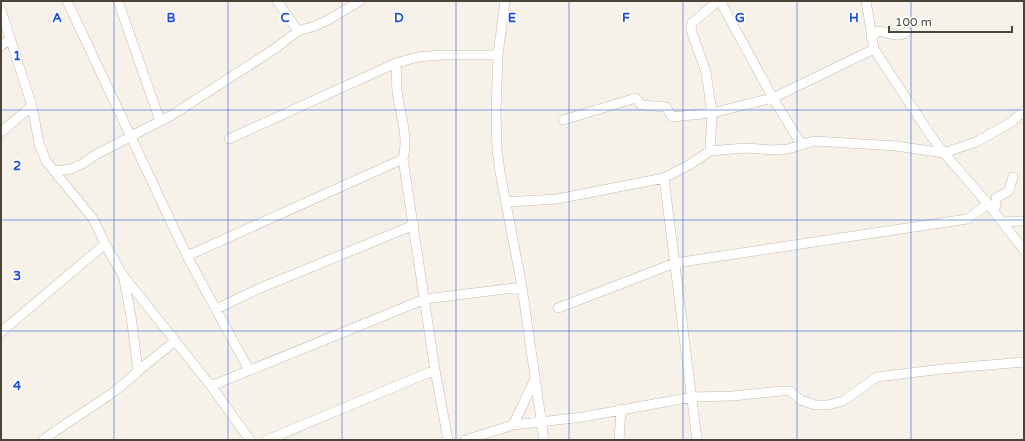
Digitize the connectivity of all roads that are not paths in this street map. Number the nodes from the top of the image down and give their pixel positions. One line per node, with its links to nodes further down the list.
1 (67, 1): 25 (street)
2 (118, 1): 23 (street)
3 (277, 1): 10 (street)
4 (360, 1): 8 (street)
5 (505, 1): 16 (street)
6 (719, 1): 18 (street); 21 (street)
7 (866, 1): 12 (street)
8 (344, 5): 10 (street)
9 (1, 10): 13 (street)
10 (298, 31): 23 (street)
11 (907, 32): 12 (street)
12 (871, 38): 15 (street)
13 (10, 39): 14 (street); 19 (street)
14 (1, 46)
15 (874, 49): 18 (street); 29 (street)
16 (498, 55): 17 (street); 34 (street)
17 (396, 63): 26 (street); 30 (street)
18 (772, 98): 21 (street); 27 (street)
19 (32, 106): 24 (street); 31 (street)
20 (1024, 111): 29 (street)
21 (712, 113): 22 (street); 28 (street)
22 (563, 120)
23 (160, 121): 25 (street)
24 (1, 132)
25 (131, 136): 31 (street); 41 (street)
26 (229, 139)
27 (801, 144): 28 (street); 29 (street)
28 (710, 151): 33 (street)
29 (944, 153): 35 (street)
30 (403, 160): 38 (street); 41 (street)
31 (54, 171): 39 (street)
32 (1013, 177): 35 (street)
33 (664, 178): 34 (street); 42 (street)
34 (506, 202): 44 (street)
35 (990, 207): 37 (street); 42 (street)
36 (1024, 221): 37 (street)
37 (1002, 222): 40 (street)
38 (414, 225): 45 (street); 47 (street)
39 (105, 244): 43 (street); 48 (street)
40 (1024, 250)
41 (187, 256): 47 (street)
42 (675, 263): 46 (street); 56 (street)
43 (122, 274): 49 (street); 53 (street)
44 (522, 287): 45 (street); 54 (street)
45 (425, 299): 51 (street); 52 (street)
46 (558, 308)
47 (216, 309): 51 (street)
48 (1, 332)
49 (175, 341): 53 (street); 55 (street)
50 (1024, 362): 56 (street)
51 (249, 370): 55 (street)
52 (435, 370): 62 (street); 63 (street)
53 (138, 371): 60 (street)
54 (535, 379): 58 (street); 59 (street)
55 (212, 386): 61 (street)
56 (692, 397): 57 (street); 67 (street)
57 (621, 409): 58 (street); 66 (street)
58 (541, 422): 59 (street); 65 (street)
59 (513, 425): 64 (street)
60 (43, 440)
61 (250, 440)
62 (267, 440)
63 (448, 440)
64 (465, 440)
65 (544, 440)
66 (619, 440)
67 (697, 440)

